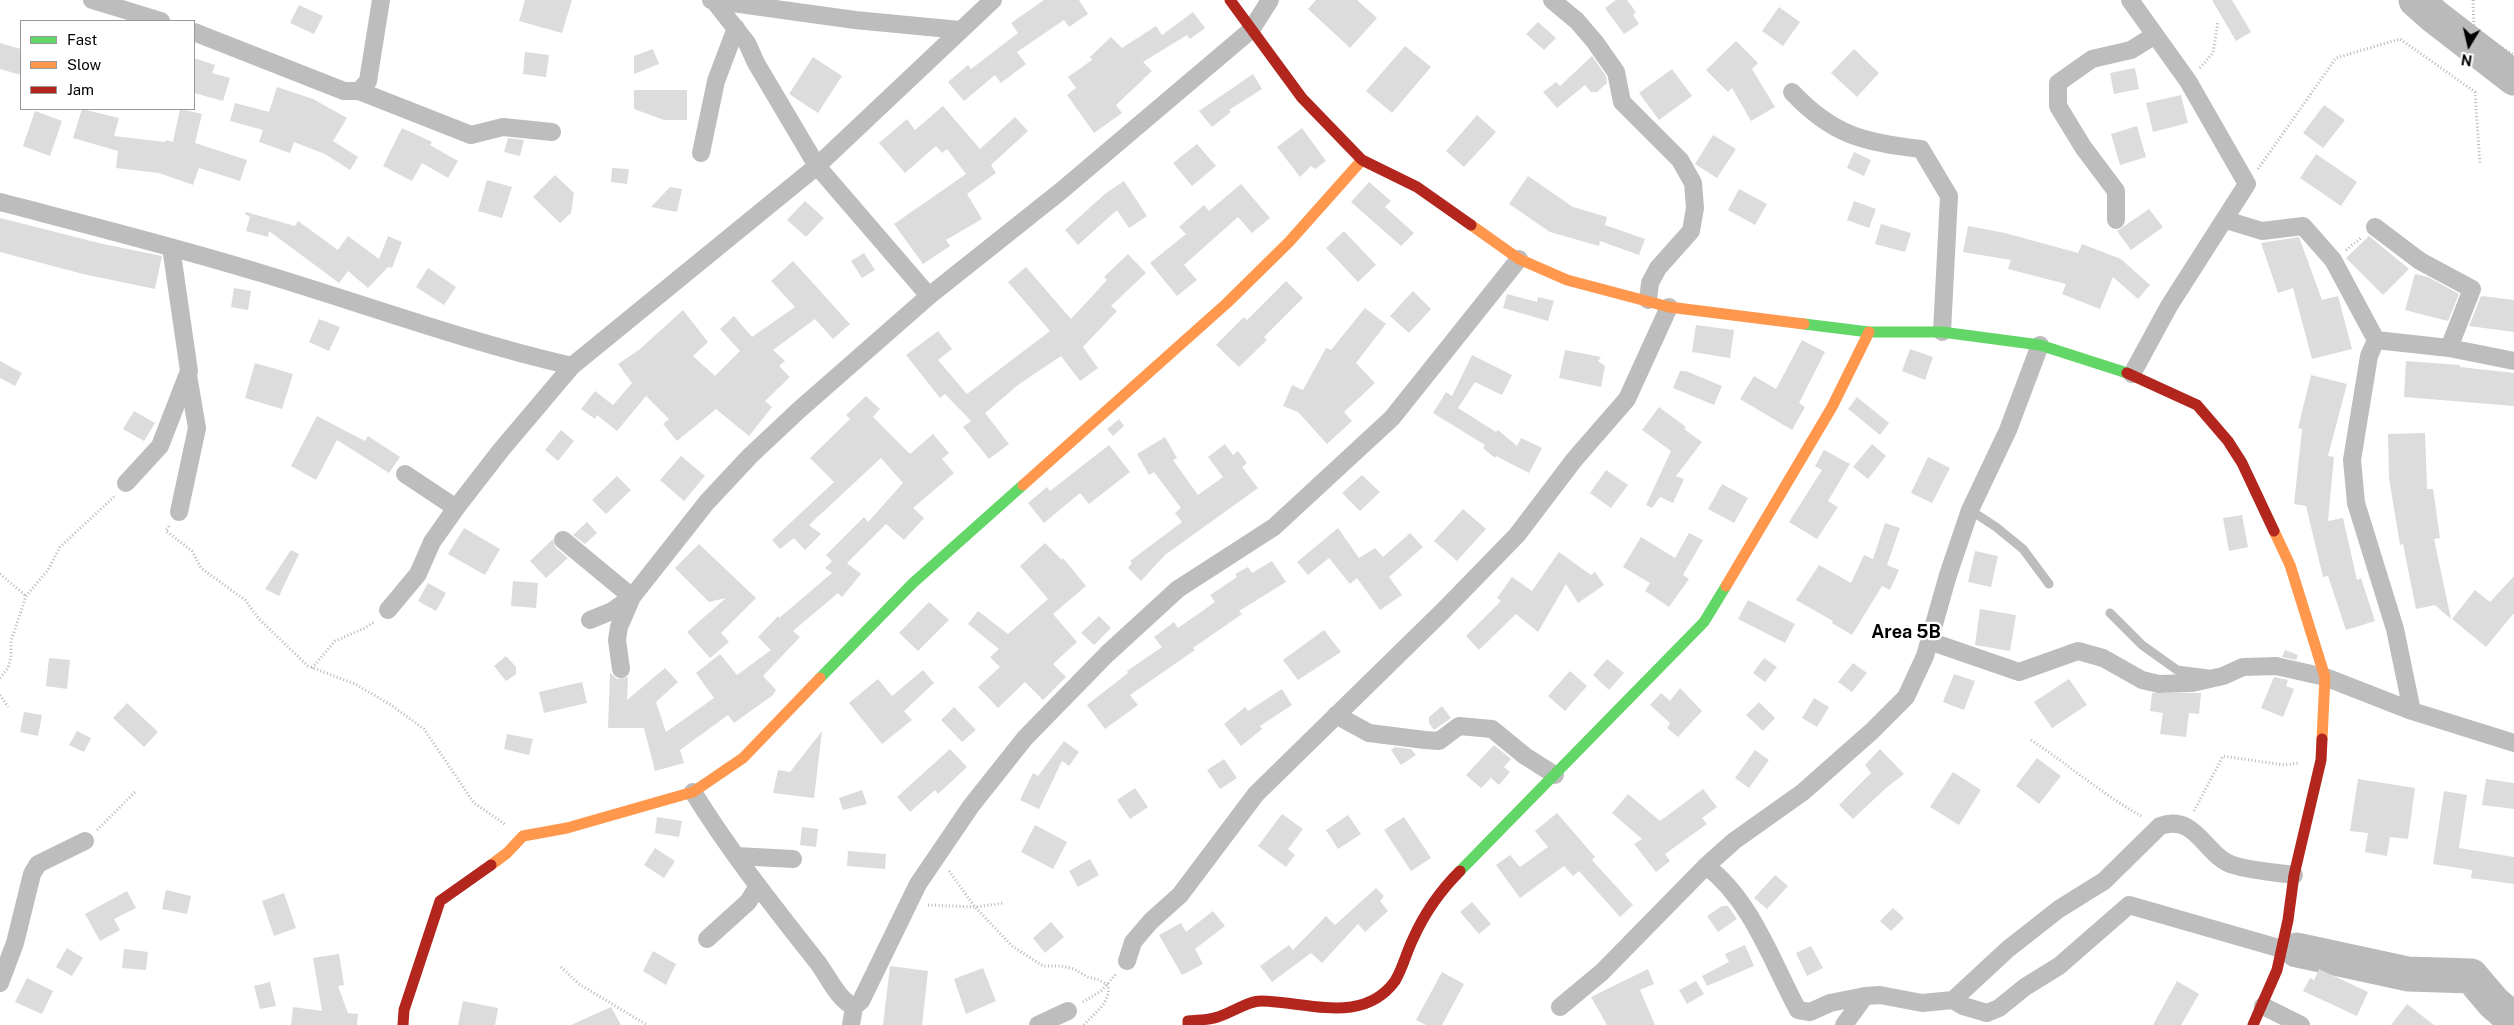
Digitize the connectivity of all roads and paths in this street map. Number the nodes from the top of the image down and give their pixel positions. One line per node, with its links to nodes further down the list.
1 (92, 0): 11 (street)
2 (381, 0): 21 (street)
3 (993, 0): 14 (street)
4 (1230, 0): 15 (street)
5 (1270, 0): 15 (street)
6 (1552, 0): 37 (street)
7 (2130, 0): 18 (street)
8 (2430, 0): 16 (path)
9 (2473, 0): 16 (path)
10 (713, 1): 13 (street); 14 (street)
11 (158, 20)
12 (2218, 22): 20 (path)
13 (736, 28): 24 (street); 27 (street)
14 (960, 30): 27 (street)
15 (1251, 30): 25 (street); 36 (street)
16 (2474, 30): 19 (path)
17 (195, 32): 21 (street)
18 (2155, 35): 20 (street); 30 (street)
19 (2514, 55)
20 (2188, 81): 28 (street)
21 (359, 91): 23 (street)
22 (1792, 92): 40 (street)
23 (552, 132)
24 (701, 153)
25 (1362, 160): 34 (street); 76 (street)
26 (2480, 165): 28 (path)
27 (817, 166): 36 (street); 45 (street)
28 (2247, 184): 31 (street)
29 (0, 202): 33 (street)
30 (2116, 220)
31 (2226, 220): 35 (street); 47 (street)
32 (2375, 227): 35 (path); 43 (street)
33 (171, 247): 45 (street); 46 (street)
34 (1519, 259): 37 (street); 81 (street)
35 (2333, 260): 41 (street)
36 (929, 296): 57 (street)
37 (1648, 300): 38 (street)
38 (1670, 307): 39 (street); 70 (street)
39 (1870, 332): 40 (street); 74 (street)
40 (1942, 332): 42 (street)
41 (2376, 340): 43 (street); 69 (street)
42 (2040, 345): 47 (street); 51 (street)
43 (2449, 348): 44 (street)
44 (2514, 361)
45 (572, 366): 50 (street)
46 (188, 374): 49 (street); 52 (street)
47 (2132, 374): 65 (street)
48 (405, 474): 50 (street)
49 (126, 483): 56 (path)
50 (456, 508): 58 (street)
51 (1970, 510): 55 (lane); 61 (street)
52 (179, 512): 62 (path)
53 (563, 540): 57 (street)
54 (0, 574): 56 (path)
55 (2049, 584)
56 (26, 596): 66 (path)
57 (632, 597): 60 (street); 63 (street)
58 (388, 610): 62 (path)
59 (2110, 613): 64 (lane)
60 (590, 620)
61 (1929, 641): 64 (street); 84 (street)
62 (312, 668): 79 (path)
63 (621, 669)
64 (2223, 676): 65 (street)
65 (2325, 677): 69 (street); 73 (street)
66 (0, 678)
67 (0, 694): 68 (path)
68 (8, 707)
69 (2412, 711): 72 (street)
70 (1336, 715): 74 (street); 92 (street)
71 (2031, 740): 77 (path)
72 (2514, 743)
73 (2321, 760): 78 (path); 85 (street)
74 (1555, 775): 107 (street)
75 (135, 792): 80 (path)
76 (693, 792): 79 (street); 82 (street)
77 (2160, 826): 78 (street); 97 (street)
78 (2183, 826): 85 (street)
79 (523, 836): 102 (street)
80 (85, 840): 94 (street)
81 (938, 855): 87 (street); 89 (path)
82 (736, 856): 83 (street); 86 (street)
83 (792, 859)
84 (1706, 866): 96 (street); 100 (street)
85 (2294, 875): 91 (street)
86 (758, 886): 90 (street); 98 (street)
87 (910, 900): 89 (path); 98 (street)
88 (1004, 903): 89 (path)
89 (975, 907): 95 (path)
90 (707, 939)
91 (2282, 949): 97 (street); 99 (street)
92 (1127, 961): 95 (path)
93 (561, 967): 103 (path)
94 (0, 983)
95 (1108, 985): 101 (path); 106 (path)
96 (1864, 996): 97 (street); 108 (street)
97 (1953, 1000)
98 (854, 1006): 104 (street)
99 (2263, 1006): 109 (street); 110 (street)
100 (1560, 1007)
101 (1068, 1012): 105 (street)
102 (403, 1025)
103 (648, 1025)
104 (851, 1025)
105 (1038, 1025)
106 (1084, 1025)
107 (1188, 1025)
108 (1844, 1025)
109 (2253, 1025)
110 (2301, 1025)

